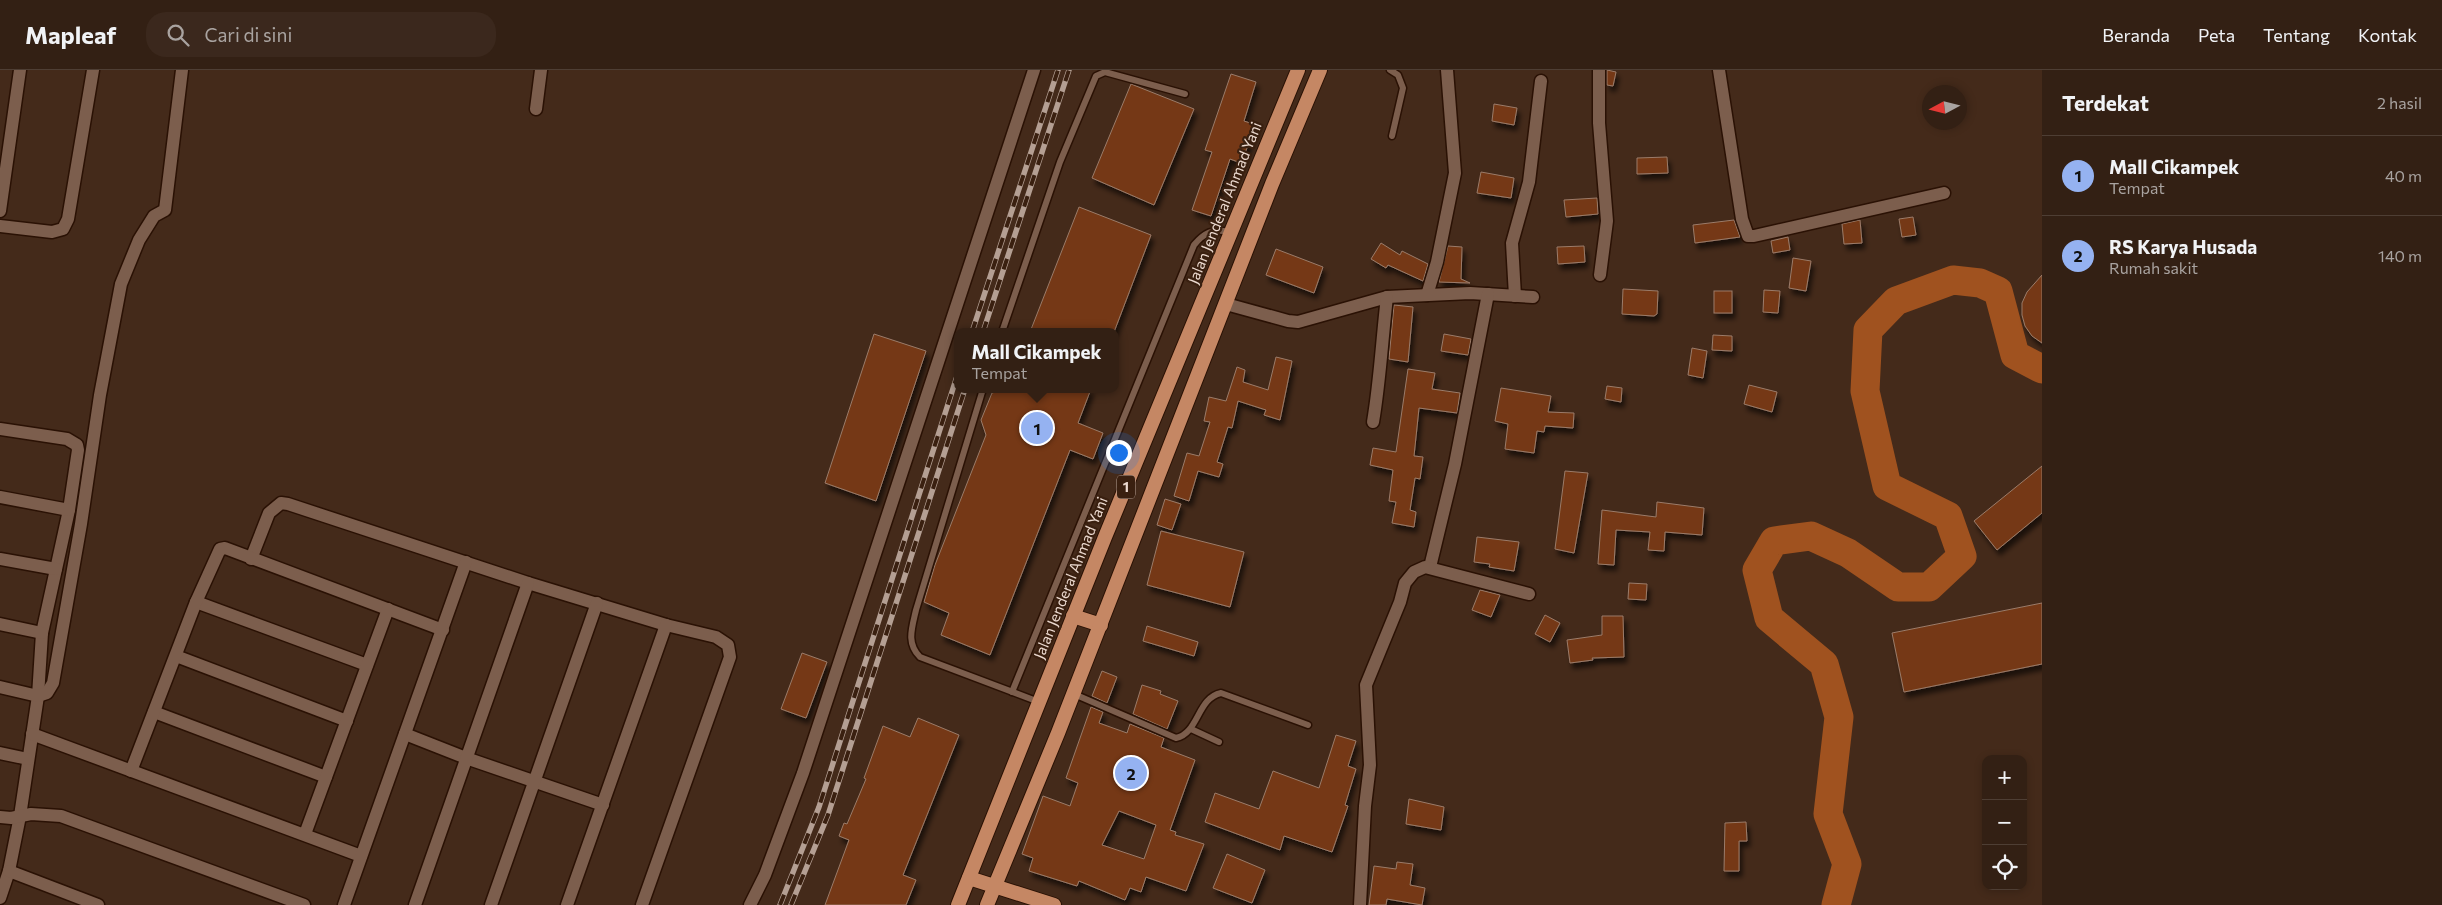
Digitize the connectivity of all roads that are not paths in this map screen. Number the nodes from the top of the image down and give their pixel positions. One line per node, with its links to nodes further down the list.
1 (20, 70): 17 (street)
2 (93, 70): 18 (street)
3 (182, 70): 54 (street)
4 (541, 70): 14 (street)
5 (1034, 70): 85 (street)
6 (1298, 70): 19 (highway, Jalan Jenderal Ahmad Yani / 1)
7 (1320, 70): 26 (highway, 1)
8 (1390, 70): 15 (lane)
9 (1447, 70): 22 (street)
10 (1599, 70): 20 (street)
11 (1720, 70): 16 (street)
12 (1541, 81): 23 (street)
13 (1185, 94): 27 (lane)
14 (536, 109)
15 (1392, 136)
16 (1944, 193)
17 (0, 211)
18 (0, 226)
19 (1229, 232): 43 (highway, Jalan Jenderal Ahmad Yani / 1); 52 (lane)
20 (1600, 275)
21 (1488, 294): 22 (street); 23 (street); 36 (street)
22 (1427, 295): 24 (street)
23 (1515, 296): 25 (street)
24 (1387, 297): 26 (street); 29 (street)
25 (1533, 297)
26 (1226, 304): 46 (highway, 1)
27 (1003, 328)
28 (982, 393): 52 (lane)
29 (1373, 422)
30 (0, 429): 32 (street)
31 (0, 497): 32 (street)
32 (69, 510): 37 (street)
33 (0, 559): 37 (street)
34 (251, 559): 35 (street); 40 (street); 42 (street)
35 (466, 562): 38 (street); 47 (street)
36 (1430, 567): 39 (street); 89 (street)
37 (56, 569): 48 (street)
38 (528, 583): 41 (street); 64 (street)
39 (1529, 594)
40 (196, 602): 49 (street); 50 (street)
41 (597, 603): 45 (street); 68 (street)
42 (388, 609): 47 (street); 50 (street)
43 (1074, 616): 46 (highway); 55 (highway, Jalan Jenderal Ahmad Yani / 1)
44 (0, 624): 48 (street)
45 (666, 625): 69 (street); 84 (street)
46 (1101, 625): 53 (highway, 1)
47 (443, 630): 61 (street)
48 (42, 633): 54 (street)
49 (176, 656): 56 (street); 57 (street)
50 (367, 665): 57 (street)
51 (0, 688): 54 (street)
52 (1012, 692): 55 (lane)
53 (1074, 694): 59 (lane); 76 (highway, 1)
54 (38, 696): 60 (street)
55 (1039, 702): 75 (highway, Jalan Jenderal Ahmad Yani / 1)
56 (154, 712): 66 (street); 67 (street)
57 (346, 720): 67 (street)
58 (1308, 725): 59 (lane)
59 (1190, 729): 62 (lane)
60 (32, 734): 65 (street); 66 (street)
61 (405, 734): 64 (street); 73 (street)
62 (1220, 742)
63 (0, 752): 65 (street)
64 (466, 758): 68 (street); 81 (street)
65 (28, 759): 70 (street)
66 (131, 771): 72 (street)
67 (326, 777): 72 (street)
68 (534, 782): 69 (street); 82 (street)
69 (603, 805): 83 (street)
70 (20, 816): 71 (street); 74 (street); 79 (street)
71 (0, 817)
72 (305, 834): 73 (street)
73 (361, 856): 80 (street)
74 (9, 871): 77 (street); 78 (street)
75 (969, 878): 76 (highway); 86 (highway, Jalan Jenderal Ahmad Yani / 1)
76 (995, 887): 87 (highway, 1); 88 (highway)
77 (0, 898)
78 (98, 905)
79 (304, 905)
80 (344, 905)
81 (415, 905)
82 (491, 905)
83 (567, 905)
84 (642, 905)
85 (750, 905)
86 (958, 905)
87 (987, 905)
88 (1054, 905)
89 (1360, 905)

